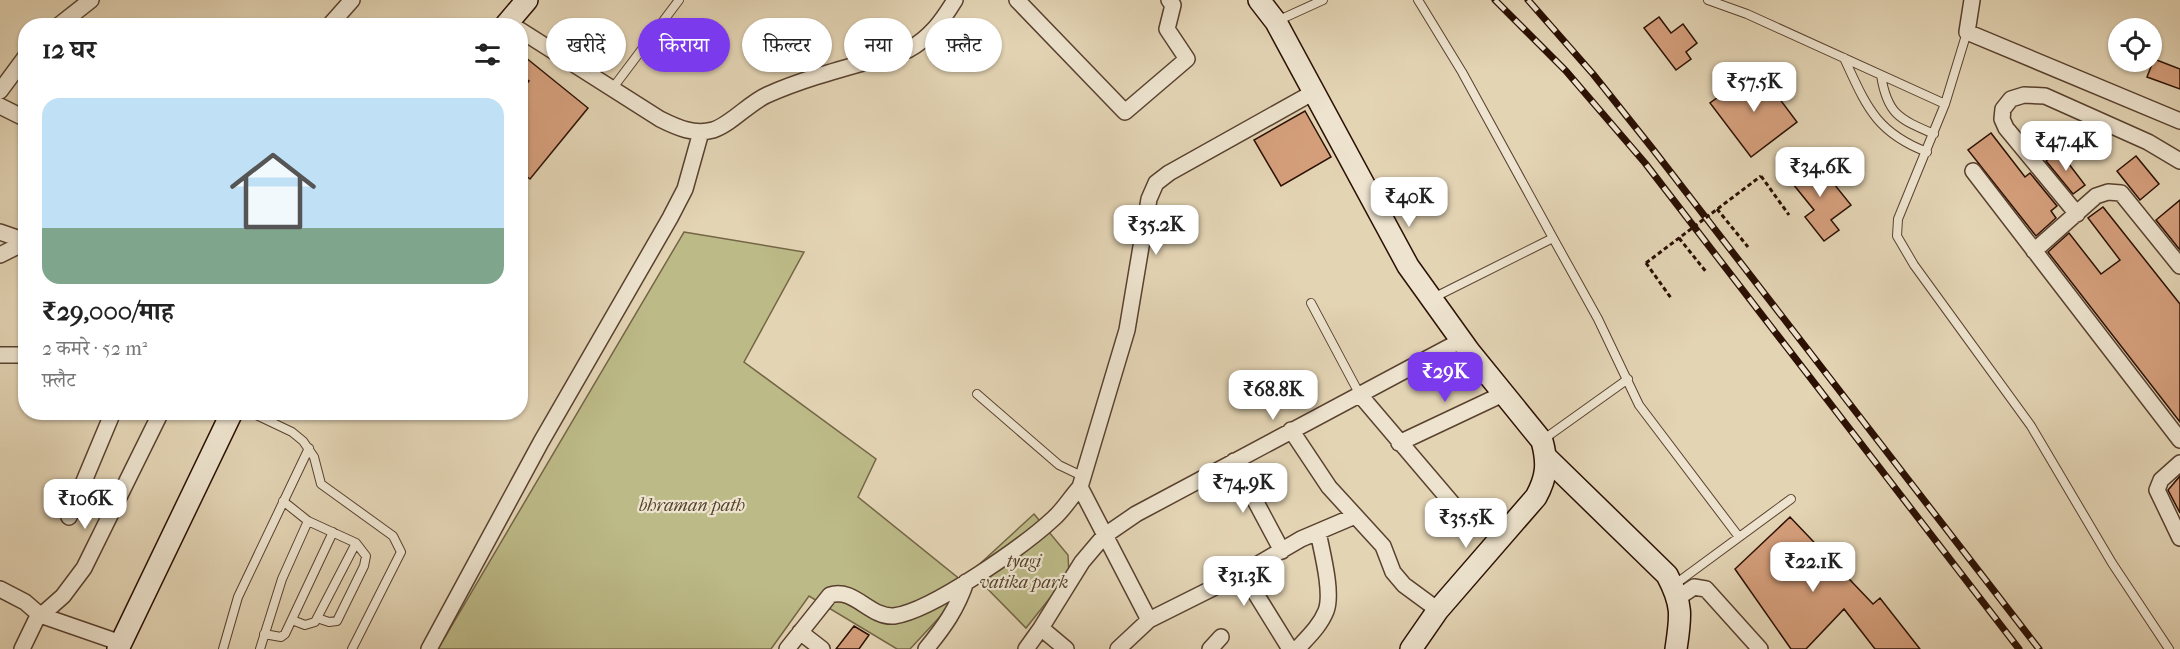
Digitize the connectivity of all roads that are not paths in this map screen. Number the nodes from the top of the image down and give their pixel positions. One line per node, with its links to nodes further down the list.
1 (91, 0): 13 (street)
2 (352, 0): 14 (street)
3 (527, 0): 15 (street)
4 (680, 0): 22 (lane)
5 (956, 0): 29 (street)
6 (1017, 0): 7 (street)
7 (1169, 0)
8 (1259, 0): 16 (street)
9 (1323, 0): 16 (lane)
10 (1418, 0): 36 (lane)
11 (1708, 0): 19 (lane)
12 (1972, 0): 17 (street)
13 (68, 18)
14 (335, 18)
15 (517, 18)
16 (1276, 22): 24 (street)
17 (1967, 32): 25 (lane); 28 (street)
18 (528, 36): 22 (street)
19 (1844, 58): 21 (lane); 31 (lane)
20 (18, 67): 23 (street)
21 (1881, 75): 25 (lane); 30 (lane)
22 (612, 89): 29 (street)
23 (0, 91)
24 (1314, 92): 42 (street); 62 (street)
25 (1945, 104): 30 (lane)
26 (0, 106): 27 (street)
27 (18, 115)
28 (2180, 121)
29 (701, 132): 93 (street)
30 (1934, 134): 31 (lane)
31 (1927, 152): 105 (lane)
32 (2180, 162): 34 (street)
33 (1973, 171): 39 (street)
34 (2077, 213): 39 (street); 41 (street)
35 (0, 232): 37 (street)
36 (1553, 237): 42 (lane); 47 (lane)
37 (18, 238)
38 (18, 245): 40 (street)
39 (2034, 251): 56 (street)
40 (0, 255)
41 (2180, 266)
42 (1432, 299): 44 (street)
43 (1311, 303): 50 (lane)
44 (1462, 340): 48 (street); 50 (street)
45 (0, 355): 46 (street)
46 (18, 355)
47 (1628, 380): 59 (lane); 72 (lane)
48 (1505, 393): 57 (street); 59 (street)
49 (977, 394): 62 (lane)
50 (1360, 395): 55 (street); 57 (street)
51 (110, 420): 67 (street)
52 (157, 420): 81 (street)
53 (223, 420): 88 (street)
54 (267, 420): 58 (lane)
55 (1292, 430): 60 (street); 65 (street)
56 (2180, 440)
57 (1399, 443): 66 (street)
58 (309, 448): 64 (lane); 92 (lane)
59 (1544, 450): 79 (street); 80 (street)
60 (1234, 461): 71 (street); 75 (street)
61 (2180, 463): 73 (street)
62 (1081, 481): 71 (street); 77 (street)
63 (1791, 499): 72 (lane)
64 (284, 501): 68 (lane); 90 (lane)
65 (1355, 516): 70 (street); 80 (street)
66 (1463, 516)
67 (69, 518)
68 (308, 521): 69 (lane); 87 (lane)
69 (333, 532): 74 (lane); 83 (lane)
70 (1318, 532): 75 (street); 101 (street)
71 (1104, 536): 84 (street); 85 (street)
72 (1739, 537): 79 (lane)
73 (2180, 538)
74 (356, 543): 82 (lane); 82 (lane)
75 (1282, 552): 76 (street)
76 (1243, 573): 84 (street); 100 (street)
77 (966, 582): 86 (street); 96 (street)
78 (0, 589): 81 (street)
79 (1676, 591): 103 (street); 104 (street)
80 (1438, 610): 102 (street)
81 (40, 615): 88 (street); 89 (street)
82 (317, 618): 83 (lane)
83 (292, 620): 87 (lane)
84 (1149, 621): 99 (street)
85 (1041, 628): 97 (street); 98 (street)
86 (800, 632): 94 (street); 95 (street)
87 (264, 634): 91 (lane)
88 (120, 646)
89 (22, 649)
90 (224, 649)
91 (260, 649)
92 (351, 649)
93 (429, 649)
94 (787, 649)
95 (822, 649)
96 (926, 649)
97 (1026, 649)
98 (1066, 649)
99 (1118, 649)
100 (1290, 649)
101 (1297, 649)
102 (1411, 649)
103 (1676, 649)
104 (1760, 649)
105 (2169, 649)

